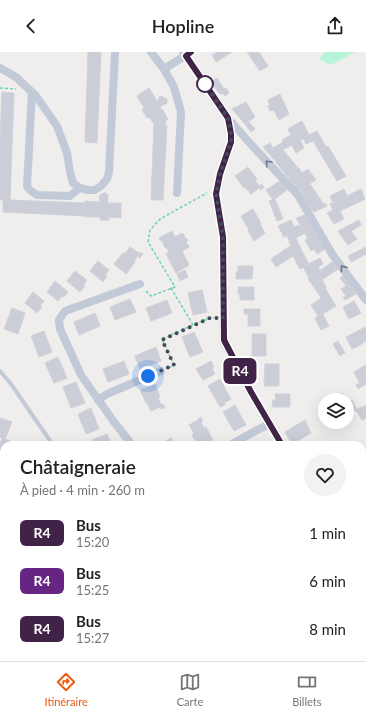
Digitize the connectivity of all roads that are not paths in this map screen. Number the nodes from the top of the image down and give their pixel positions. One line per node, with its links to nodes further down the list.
1 (115, 52): 10 (street)
2 (151, 52): 5 (street)
3 (187, 53): 5 (street); 7 (street)
4 (0, 68): 6 (street)
5 (164, 69): 11 (street)
6 (32, 92): 10 (street); 10 (street)
7 (228, 118): 8 (street); 9 (street)
8 (247, 140): 9 (street); 13 (street, one-way to 8)
9 (231, 142): 17 (street)
10 (80, 188)
11 (177, 193)
12 (140, 284): 16 (street)
13 (366, 300)
14 (0, 371): 18 (lane)
15 (161, 371): 16 (street)
16 (98, 400): 19 (street)
17 (270, 424): 20 (street); 21 (street)
18 (50, 441)
19 (129, 441)
20 (237, 441)
21 (280, 441)

